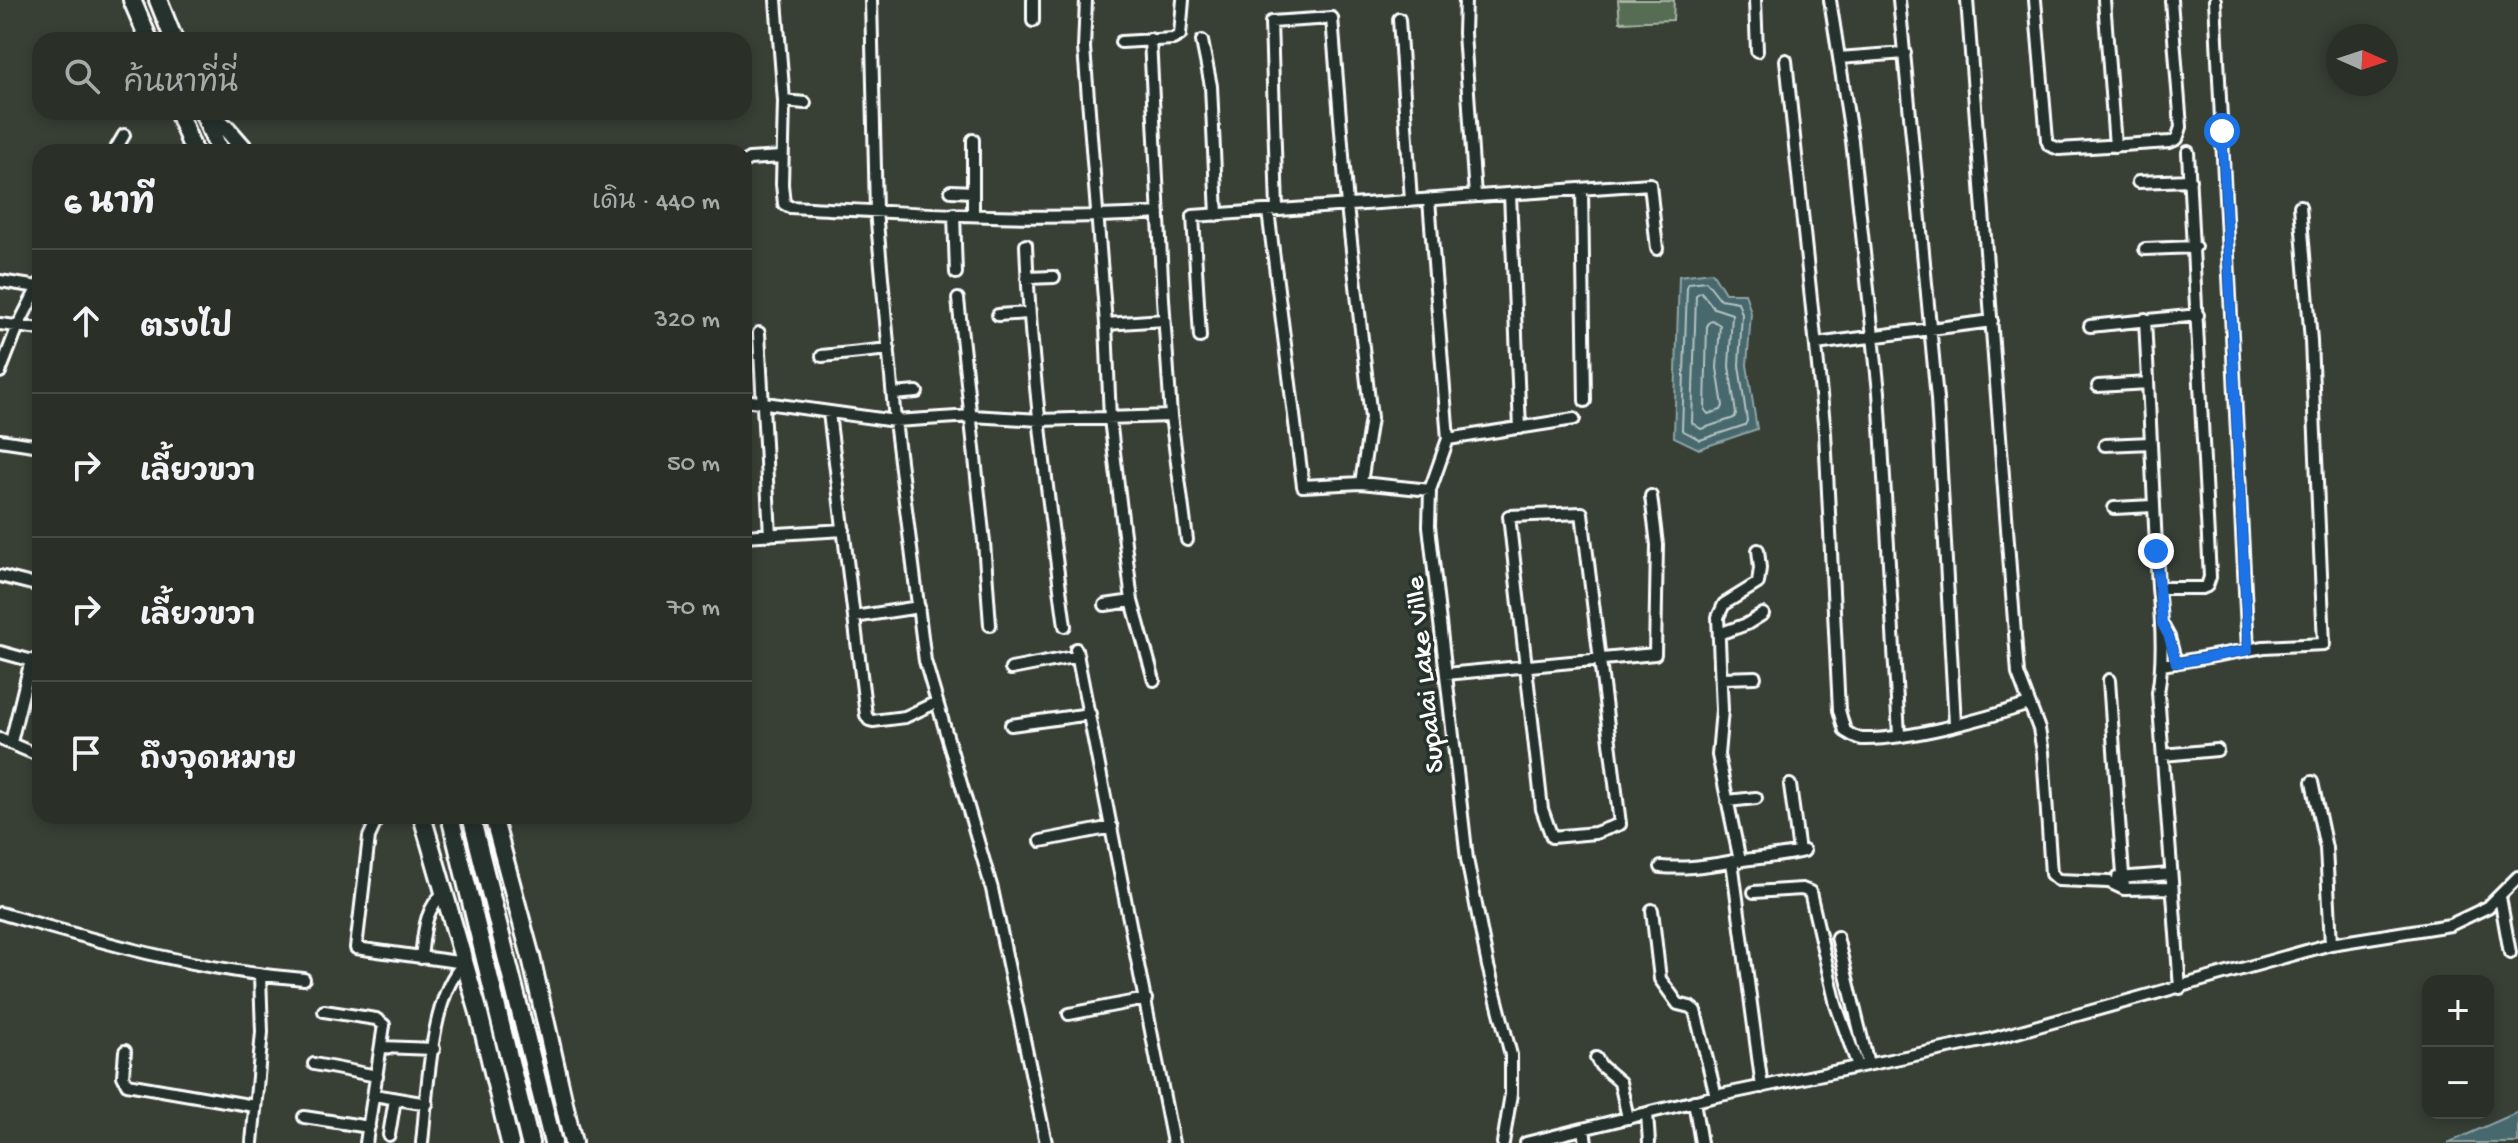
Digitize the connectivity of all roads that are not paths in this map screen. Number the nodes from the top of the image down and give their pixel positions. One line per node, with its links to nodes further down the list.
1 (132, 0): 19 (main road)
2 (158, 0): 20 (main road)
3 (776, 0): 28 (street)
4 (871, 0): 56 (street)
5 (1033, 0): 18 (street)
6 (1086, 0): 62 (street)
7 (1183, 0): 21 (street)
8 (1465, 0): 51 (street)
9 (1755, 0): 24 (street)
10 (1830, 0): 26 (street)
11 (1899, 0): 25 (street)
12 (1967, 0): 79 (street)
13 (2035, 0): 41 (street)
14 (2104, 0): 41 (street)
15 (2171, 0): 41 (street)
16 (2215, 0): 135 (street)
17 (1399, 19): 53 (street)
18 (1033, 21)
19 (146, 32)
20 (171, 32)
21 (1150, 39): 23 (street); 58 (street)
22 (1202, 41): 61 (street)
23 (1121, 42)
24 (1757, 51)
25 (1905, 53): 26 (street); 85 (street)
26 (1839, 58): 87 (street)
27 (1786, 60): 89 (street)
28 (784, 101): 29 (street); 43 (street)
29 (805, 103)
30 (179, 120): 37 (main road)
31 (181, 120): 38 (main road)
32 (208, 120): 39 (main road)
33 (215, 120): 40 (main road)
34 (124, 135): 36 (street)
35 (973, 140): 49 (street)
36 (119, 144)
37 (185, 144)
38 (191, 144)
39 (217, 144)
40 (240, 144)
41 (2115, 146)
42 (2188, 152): 45 (street)
43 (782, 157): 44 (street); 56 (street)
44 (752, 161)
45 (2190, 180): 46 (street); 64 (street)
46 (2138, 182)
47 (1582, 189): 50 (street); 65 (street); 97 (street)
48 (951, 191): 49 (street)
49 (973, 192): 60 (street)
50 (1510, 194): 51 (street); 107 (street)
51 (1475, 196): 52 (street)
52 (1429, 200): 53 (street); 108 (street, Supalai Lake Ville)
53 (1411, 201): 54 (street)
54 (1347, 206): 57 (street); 57 (street); 113 (street)
55 (2300, 206): 135 (street)
56 (876, 211): 59 (street); 90 (street)
57 (1273, 211): 61 (street); 113 (street)
58 (1159, 213): 62 (street); 78 (street)
59 (954, 214): 60 (street); 67 (street)
60 (973, 214): 62 (street)
61 (1217, 215): 88 (street)
62 (1096, 217): 81 (street)
63 (1026, 245): 69 (street)
64 (2195, 247): 66 (street); 76 (street)
65 (1657, 249)
66 (2145, 249)
67 (956, 273)
68 (1054, 277): 69 (street)
69 (1027, 278): 74 (street)
70 (0, 281): 71 (street)
71 (32, 284)
72 (32, 299): 82 (street)
73 (958, 299): 101 (street)
74 (1028, 313): 75 (street); 105 (street)
75 (998, 315)
76 (2198, 315): 77 (street); 125 (street)
77 (2145, 319): 83 (street); 93 (street)
78 (1164, 320): 81 (street); 102 (street)
79 (1992, 321): 85 (street); 150 (street)
80 (0, 324): 82 (street)
81 (1106, 324): 103 (street)
82 (18, 326): 84 (street); 92 (street)
83 (2090, 326)
84 (32, 328)
85 (1930, 329): 87 (street); 152 (street)
86 (759, 333): 99 (street)
87 (1873, 335): 89 (street); 154 (street)
88 (1200, 337)
89 (1816, 344): 154 (street)
90 (889, 349): 91 (street); 96 (street)
91 (822, 356)
92 (0, 372)
93 (2148, 383): 94 (street); 110 (street)
94 (2098, 386)
95 (917, 392): 96 (street)
96 (893, 394): 106 (street)
97 (1585, 401)
98 (752, 402): 99 (street)
99 (763, 405): 100 (street); 119 (street)
100 (829, 413): 106 (street); 118 (street)
101 (972, 416): 105 (street); 106 (street); 132 (street)
102 (1171, 416): 103 (street); 121 (street)
103 (1110, 419): 105 (street); 126 (street)
104 (1574, 419): 107 (street)
105 (1040, 420): 133 (street)
106 (895, 421): 128 (street)
107 (1520, 428): 108 (street)
108 (1448, 439): 114 (street, Supalai Lake Ville)
109 (0, 440): 111 (street)
110 (2151, 443): 112 (street); 116 (street)
111 (32, 445)
112 (2105, 445)
113 (1361, 483): 114 (street)
114 (1430, 490): 144 (street, Supalai Lake Ville)
115 (1651, 496): 137 (street)
116 (2153, 506): 117 (street); 125 (street)
117 (2114, 508)
118 (844, 530): 119 (street); 130 (street)
119 (770, 535): 120 (street)
120 (752, 536)
121 (1187, 540)
122 (1758, 550): 134 (street)
123 (0, 576): 124 (street)
124 (32, 584)
125 (2158, 588): 131 (street)
126 (1132, 601): 127 (street); 147 (street)
127 (1105, 605)
128 (919, 607): 130 (street); 149 (street)
129 (1763, 614): 134 (street)
130 (854, 617): 149 (street)
131 (2162, 624): 139 (street); 140 (street)
132 (990, 625)
133 (1065, 626)
134 (1719, 634): 146 (street)
135 (2248, 650): 139 (street)
136 (0, 652): 138 (street)
137 (1599, 659): 141 (street); 141 (street); 141 (street)
138 (32, 661)
139 (2176, 663): 140 (street)
140 (2162, 665): 158 (street)
141 (1527, 666): 144 (street)
142 (1011, 669): 151 (street)
143 (32, 670): 155 (street)
144 (1446, 674): 227 (street, Supalai Lake Ville)
145 (1755, 677): 146 (street)
146 (1722, 678): 162 (street)
147 (1154, 680)
148 (2109, 680): 173 (street)
149 (937, 702): 225 (street)
150 (2029, 704): 152 (street); 175 (street)
151 (1090, 714): 153 (street); 168 (street)
152 (1955, 724): 154 (street)
153 (1011, 725)
154 (1899, 735)
155 (5, 741): 157 (street)
156 (2217, 750): 158 (street)
157 (32, 753)
158 (2163, 755): 172 (street)
159 (2312, 782): 185 (street)
160 (1790, 785): 170 (street)
161 (1756, 798): 162 (street)
162 (1727, 801): 170 (street)
163 (424, 824): 178 (main road)
164 (452, 824): 193 (main road)
165 (473, 824): 183 (main road)
166 (495, 824): 187 (main road)
167 (374, 826): 188 (street)
168 (1112, 827): 169 (street); 194 (street)
169 (1041, 841)
170 (1736, 861): 171 (street); 205 (street)
171 (1661, 867)
172 (2170, 874): 173 (street); 176 (street)
173 (2123, 876): 175 (street); 177 (street)
174 (2518, 877): 180 (street)
175 (2109, 882): 177 (street)
176 (2171, 888): 177 (street); 192 (street)
177 (2124, 889)
178 (445, 892): 188 (street); 189 (main road)
179 (1754, 892): 203 (street)
180 (2500, 897): 185 (street); 186 (street)
181 (1652, 910): 207 (street)
182 (0, 913): 190 (street)
183 (502, 934): 187 (main road); 223 (main road)
184 (1837, 937): 203 (street)
185 (2331, 944): 192 (street)
186 (2510, 953)
187 (531, 957): 224 (main road)
188 (421, 958): 189 (street)
189 (465, 963): 198 (street); 199 (main road)
190 (260, 976): 191 (street); 211 (street)
191 (304, 979)
192 (2180, 988): 203 (street)
193 (495, 993): 199 (main road); 222 (main road)
194 (1146, 999): 196 (street); 226 (street)
195 (324, 1011): 197 (street)
196 (1069, 1014)
197 (381, 1047): 198 (street); 204 (street)
198 (434, 1049): 210 (street)
199 (488, 1050): 221 (main road)
200 (125, 1051): 211 (street)
201 (1596, 1058): 214 (street)
202 (314, 1064): 204 (street)
203 (1863, 1065): 205 (street)
204 (377, 1076): 206 (street)
205 (1762, 1087): 207 (street)
206 (374, 1095): 208 (street); 215 (street)
207 (1716, 1096): 209 (street)
208 (395, 1099): 210 (street); 217 (street)
209 (1694, 1101): 212 (street); 231 (street)
210 (427, 1104): 220 (street)
211 (254, 1106): 218 (street)
212 (1647, 1113): 214 (street); 230 (street)
213 (304, 1117): 215 (street)
214 (1628, 1118): 216 (street)
215 (369, 1127): 219 (street)
216 (1584, 1129): 228 (street); 229 (street)
217 (389, 1135)
218 (252, 1143)
219 (366, 1143)
220 (422, 1143)
221 (510, 1143)
222 (530, 1143)
223 (553, 1143)
224 (573, 1143)
225 (1046, 1143)
226 (1173, 1143)
227 (1503, 1143)
228 (1526, 1143)
229 (1586, 1143)
230 (1649, 1143)
231 (1701, 1143)

